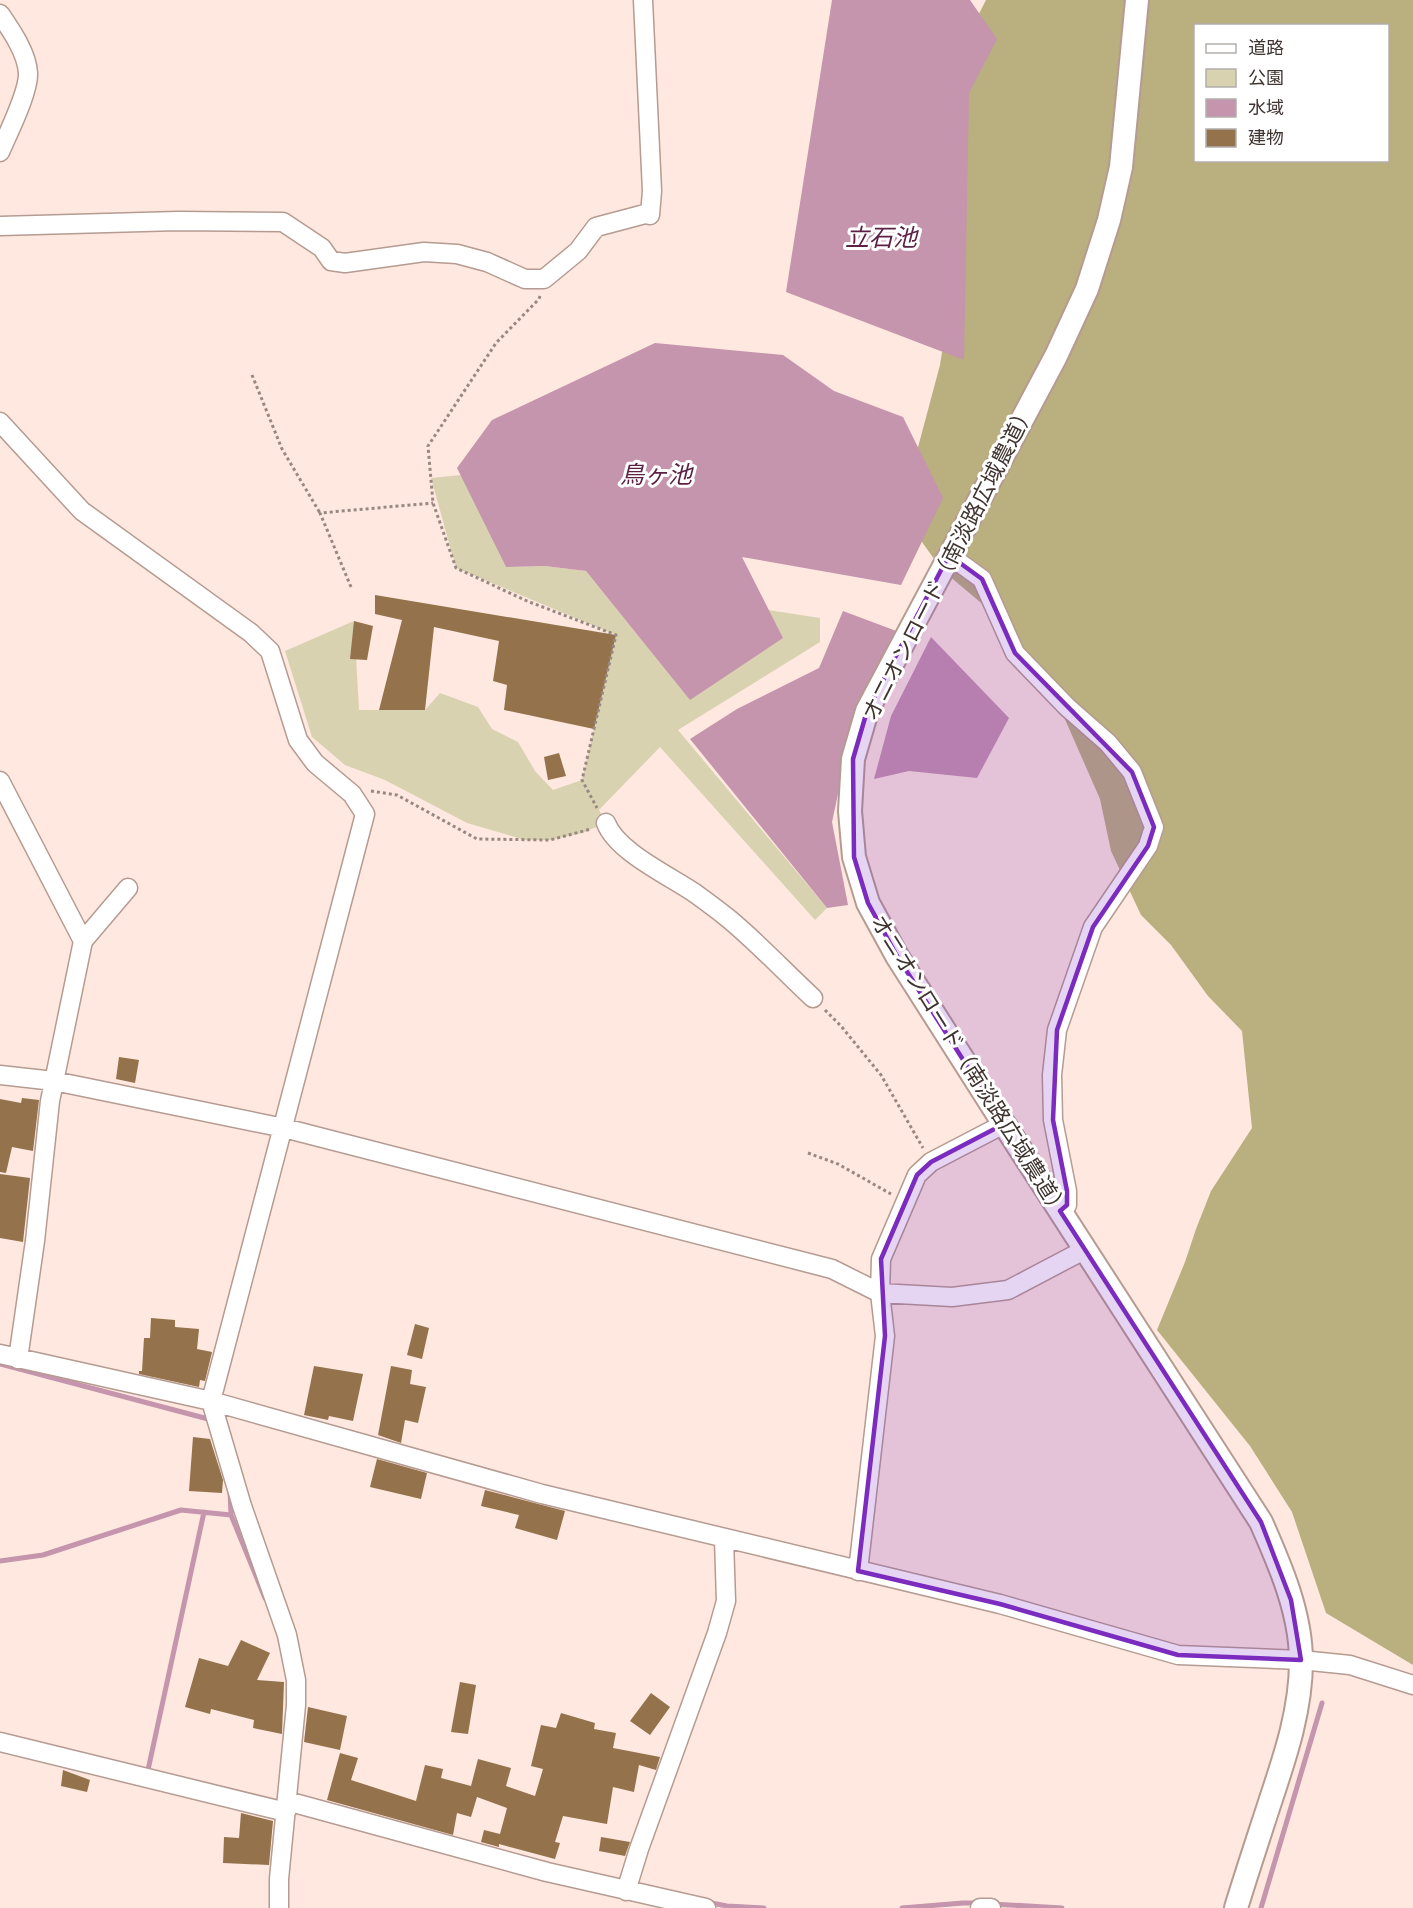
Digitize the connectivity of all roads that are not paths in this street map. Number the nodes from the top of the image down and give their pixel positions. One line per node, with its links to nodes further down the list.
1 (643, 0): 5 (street)
2 (1137, 0): 7 (street, オニオンロード（南淡路広域農道）)
3 (0, 14): 4 (street)
4 (0, 152)
5 (0, 226)
6 (0, 422): 16 (street)
7 (949, 555): 15 (street, オニオンロード（南淡路広域農道）); 17 (street)
8 (0, 781): 11 (street)
9 (606, 823): 12 (street)
10 (128, 888): 11 (street)
11 (83, 941): 14 (street)
12 (813, 998)
13 (0, 1075): 14 (street)
14 (54, 1081): 16 (street); 21 (street)
15 (1004, 1124): 17 (street, オニオンロード（南淡路広域農道）); 19 (street)
16 (284, 1128): 19 (street); 22 (street)
17 (1060, 1211): 18 (street, オニオンロード（南淡路広域農道）)
18 (1086, 1249): 19 (street); 25 (street, オニオンロード（南淡路広域農道）)
19 (880, 1293): 24 (street)
20 (0, 1354): 21 (street)
21 (18, 1359): 22 (street)
22 (212, 1401): 23 (street); 28 (street)
23 (724, 1539): 24 (street); 29 (street)
24 (858, 1571): 25 (street)
25 (1301, 1660): 26 (street); 34 (street, オニオンロード（南淡路広域農道）)
26 (1413, 1685)
27 (0, 1742): 28 (street)
28 (286, 1807): 29 (street); 30 (street)
29 (626, 1891): 31 (street)
30 (279, 1908)
31 (706, 1908)
32 (980, 1908): 33 (street)
33 (991, 1908)
34 (1236, 1908)

